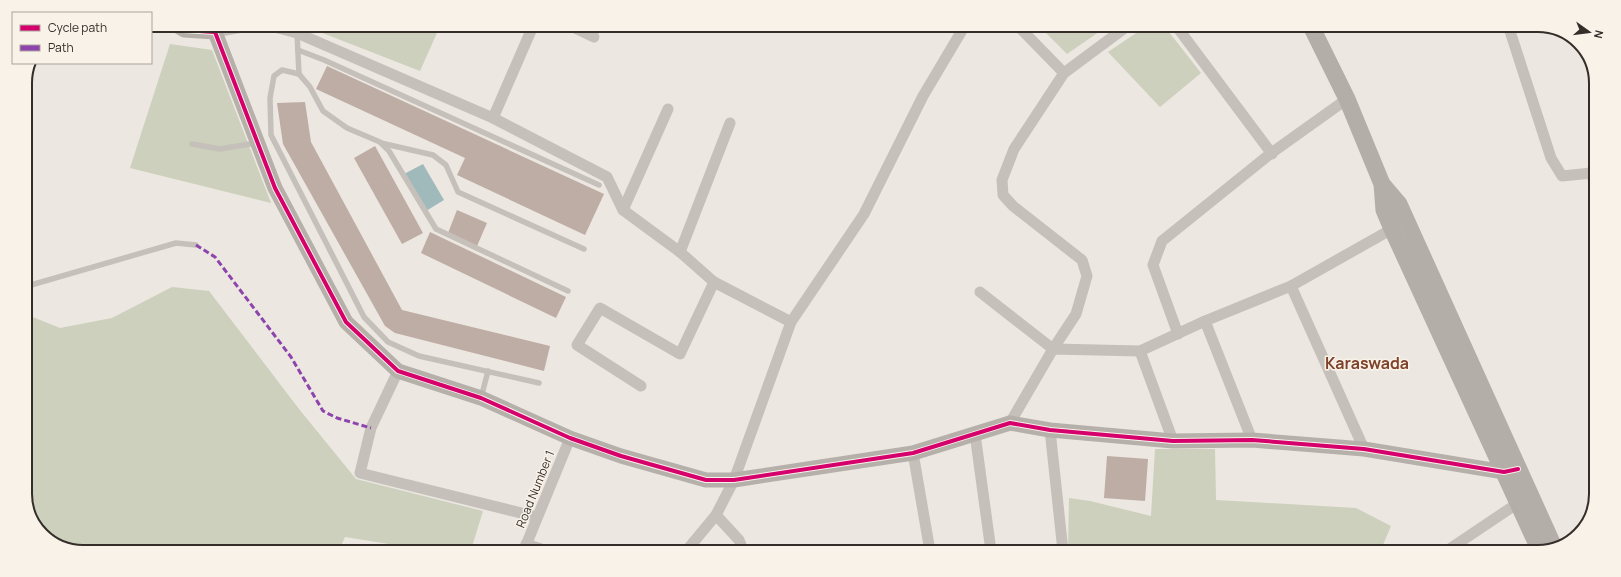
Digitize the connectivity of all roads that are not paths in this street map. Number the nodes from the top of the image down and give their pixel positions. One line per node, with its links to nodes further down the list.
1 (215, 32): 20 (street)
2 (293, 32): 11 (street)
3 (530, 32): 18 (street)
4 (584, 32): 12 (street)
5 (961, 32): 38 (street)
6 (1024, 32): 14 (street)
7 (1119, 32): 14 (street)
8 (1181, 32): 23 (street)
9 (1314, 32): 16 (main road)
10 (1510, 32): 24 (street)
11 (297, 33): 13 (lane); 18 (street)
12 (594, 37)
13 (298, 50): 15 (lane); 26 (lane)
14 (1064, 73): 40 (street)
15 (299, 74): 21 (lane); 43 (lane)
16 (1347, 99): 23 (street); 25 (main road)
17 (668, 109): 27 (street)
18 (493, 118): 27 (street)
19 (730, 123): 31 (street)
20 (258, 142): 22 (lane); 42 (street)
21 (380, 142): 30 (lane); 35 (lane)
22 (192, 144)
23 (1272, 154): 39 (street)
24 (1589, 173)
25 (1382, 184): 28 (main road); 55 (main road)
26 (599, 185)
27 (623, 210): 31 (street)
28 (1392, 228): 34 (street); 55 (main road)
29 (196, 244): 33 (lane)
30 (584, 249)
31 (680, 252): 32 (street)
32 (714, 282): 38 (street); 45 (street)
33 (32, 284)
34 (1291, 286): 37 (street); 53 (street)
35 (568, 291)
36 (980, 292): 40 (street)
37 (1205, 321): 39 (street); 51 (street)
38 (791, 322): 56 (street)
39 (1178, 334): 41 (street)
40 (1053, 349): 41 (street); 47 (street)
41 (1140, 351): 52 (street)
42 (398, 371): 46 (street); 59 (street)
43 (488, 371): 44 (lane); 46 (lane)
44 (539, 383)
45 (641, 386)
46 (481, 398): 50 (street)
47 (1010, 423): 48 (street); 49 (street)
48 (1050, 430): 52 (street); 66 (street)
49 (975, 434): 54 (street); 65 (street)
50 (570, 438): 56 (street); 59 (street, Road Number 1)
51 (1252, 440): 52 (street); 53 (street)
52 (1173, 441)
53 (1364, 449): 55 (street)
54 (913, 453): 56 (street); 64 (street)
55 (1511, 471): 57 (main road); 60 (main road)
56 (734, 480): 58 (street)
57 (1518, 503): 67 (street); 68 (main road)
58 (716, 514): 62 (street); 63 (street)
59 (537, 516): 61 (street, Road Number 1)
60 (1552, 543)
61 (526, 545)
62 (691, 545)
63 (741, 545)
64 (929, 545)
65 (990, 545)
66 (1062, 545)
67 (1455, 545)
68 (1537, 545)

